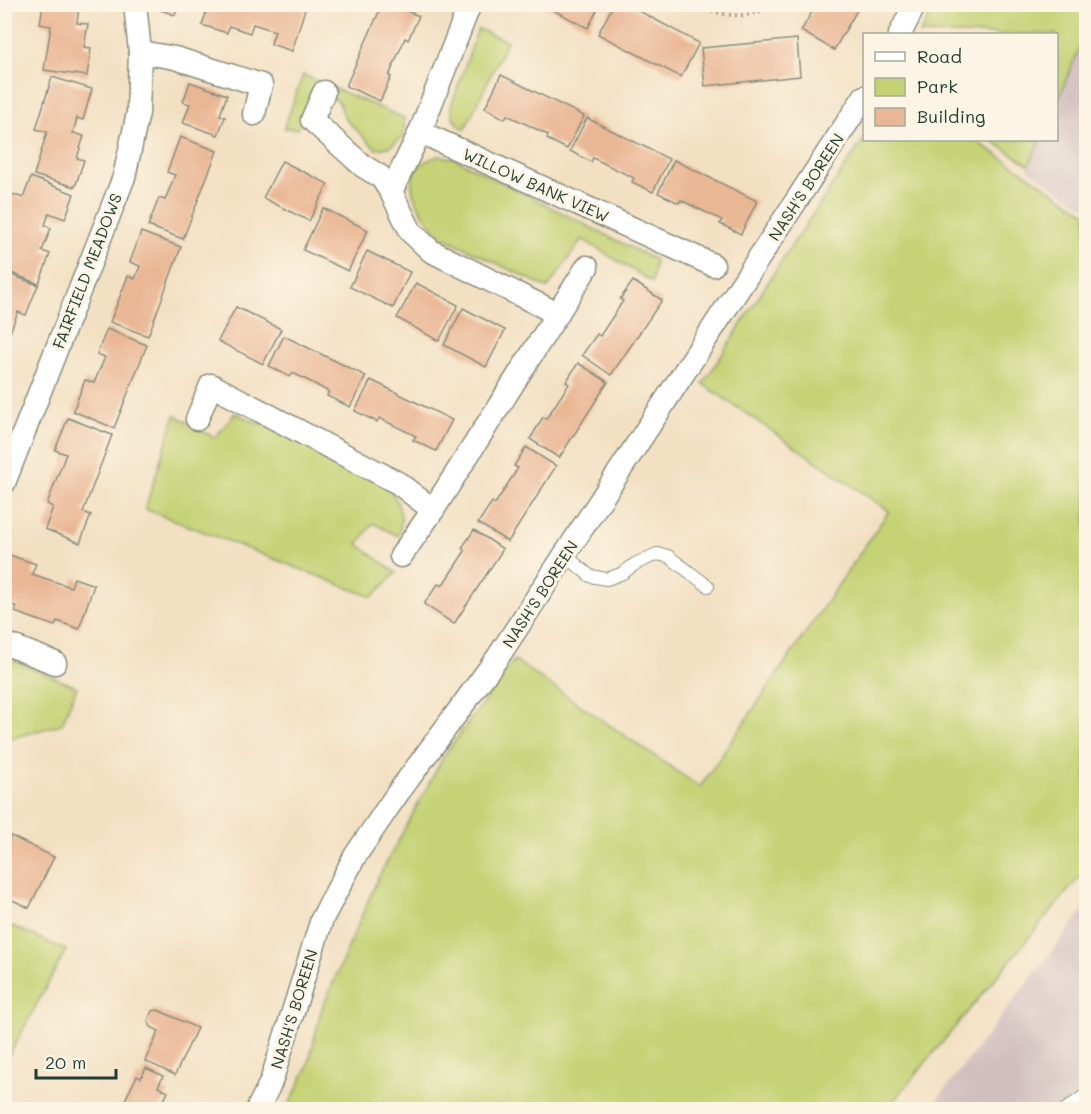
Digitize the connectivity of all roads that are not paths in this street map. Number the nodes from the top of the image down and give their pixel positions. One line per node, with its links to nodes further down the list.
1 (135, 4): 5 (street, FAIRFIELD MEADOWS)
2 (470, 4): 9 (street)
3 (915, 4): 4 (street)
4 (900, 33)
5 (140, 52): 8 (street); 15 (street, FAIRFIELD MEADOWS)
6 (324, 92): 10 (street)
7 (863, 99): 17 (street, NASH'S BOREEN)
8 (254, 114)
9 (420, 132): 10 (street); 11 (street, WILLOW BANK VIEW)
10 (391, 192): 13 (street)
11 (713, 265)
12 (587, 267): 13 (street)
13 (558, 314): 16 (street)
14 (197, 419): 16 (street)
15 (4, 483)
16 (433, 510): 18 (street)
17 (565, 555): 19 (lane); 23 (street, NASH'S BOREEN)
18 (401, 556)
19 (708, 586)
20 (4, 643): 21 (street)
21 (55, 663)
22 (1086, 1095): 24 (lane)
23 (257, 1110)
24 (1065, 1110)

